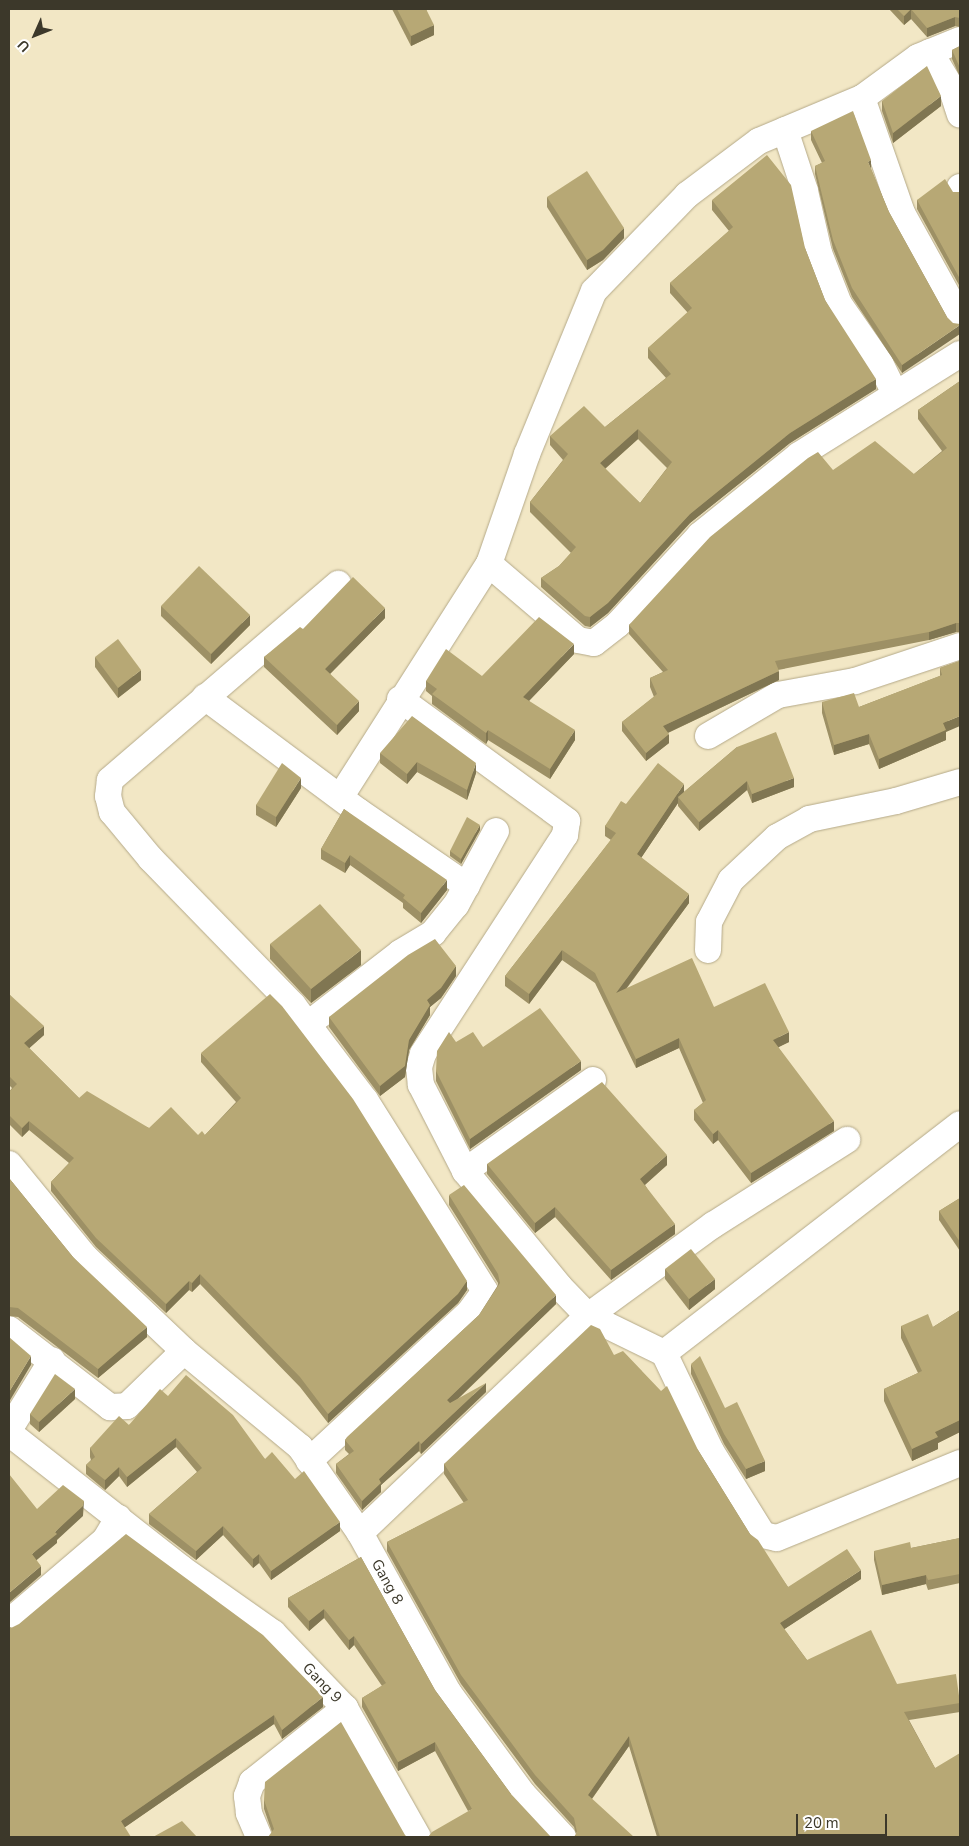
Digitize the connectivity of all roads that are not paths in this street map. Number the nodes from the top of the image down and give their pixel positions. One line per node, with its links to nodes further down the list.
1 (960, 40): 2 (street)
2 (924, 54): 3 (street); 4 (street)
3 (862, 98): 5 (street); 6 (street)
4 (960, 115)
5 (785, 130): 8 (street); 9 (street)
6 (960, 318)
7 (960, 354): 8 (street)
8 (896, 394): 9 (street)
9 (489, 564): 13 (street)
10 (338, 584): 12 (street)
11 (960, 646): 14 (street)
12 (205, 697): 16 (street); 20 (street)
13 (400, 699): 16 (street); 25 (street)
14 (708, 736)
15 (960, 782): 19 (street)
16 (341, 796): 18 (street)
17 (496, 832): 18 (street)
18 (467, 886): 20 (street)
19 (708, 950)
20 (307, 1025): 32 (street)
21 (593, 1080): 25 (street)
22 (960, 1124): 29 (street)
23 (848, 1140): 26 (street)
24 (9, 1164): 28 (street, Gang 8)
25 (464, 1171): 26 (street)
26 (588, 1316): 29 (street); 35 (street)
27 (9, 1329): 30 (street)
28 (184, 1351): 30 (street); 32 (street, Gang 8)
29 (664, 1353): 33 (street)
30 (52, 1360): 31 (street)
31 (9, 1432): 34 (street, Gang 9)
32 (309, 1461): 35 (street, Gang 8)
33 (960, 1463)
34 (118, 1518): 36 (street); 37 (street, Gang 9)
35 (360, 1533): 40 (street, Gang 8)
36 (9, 1622)
37 (346, 1708): 38 (street); 39 (street, Gang 9)
38 (259, 1837)
39 (418, 1837)
40 (563, 1837)

